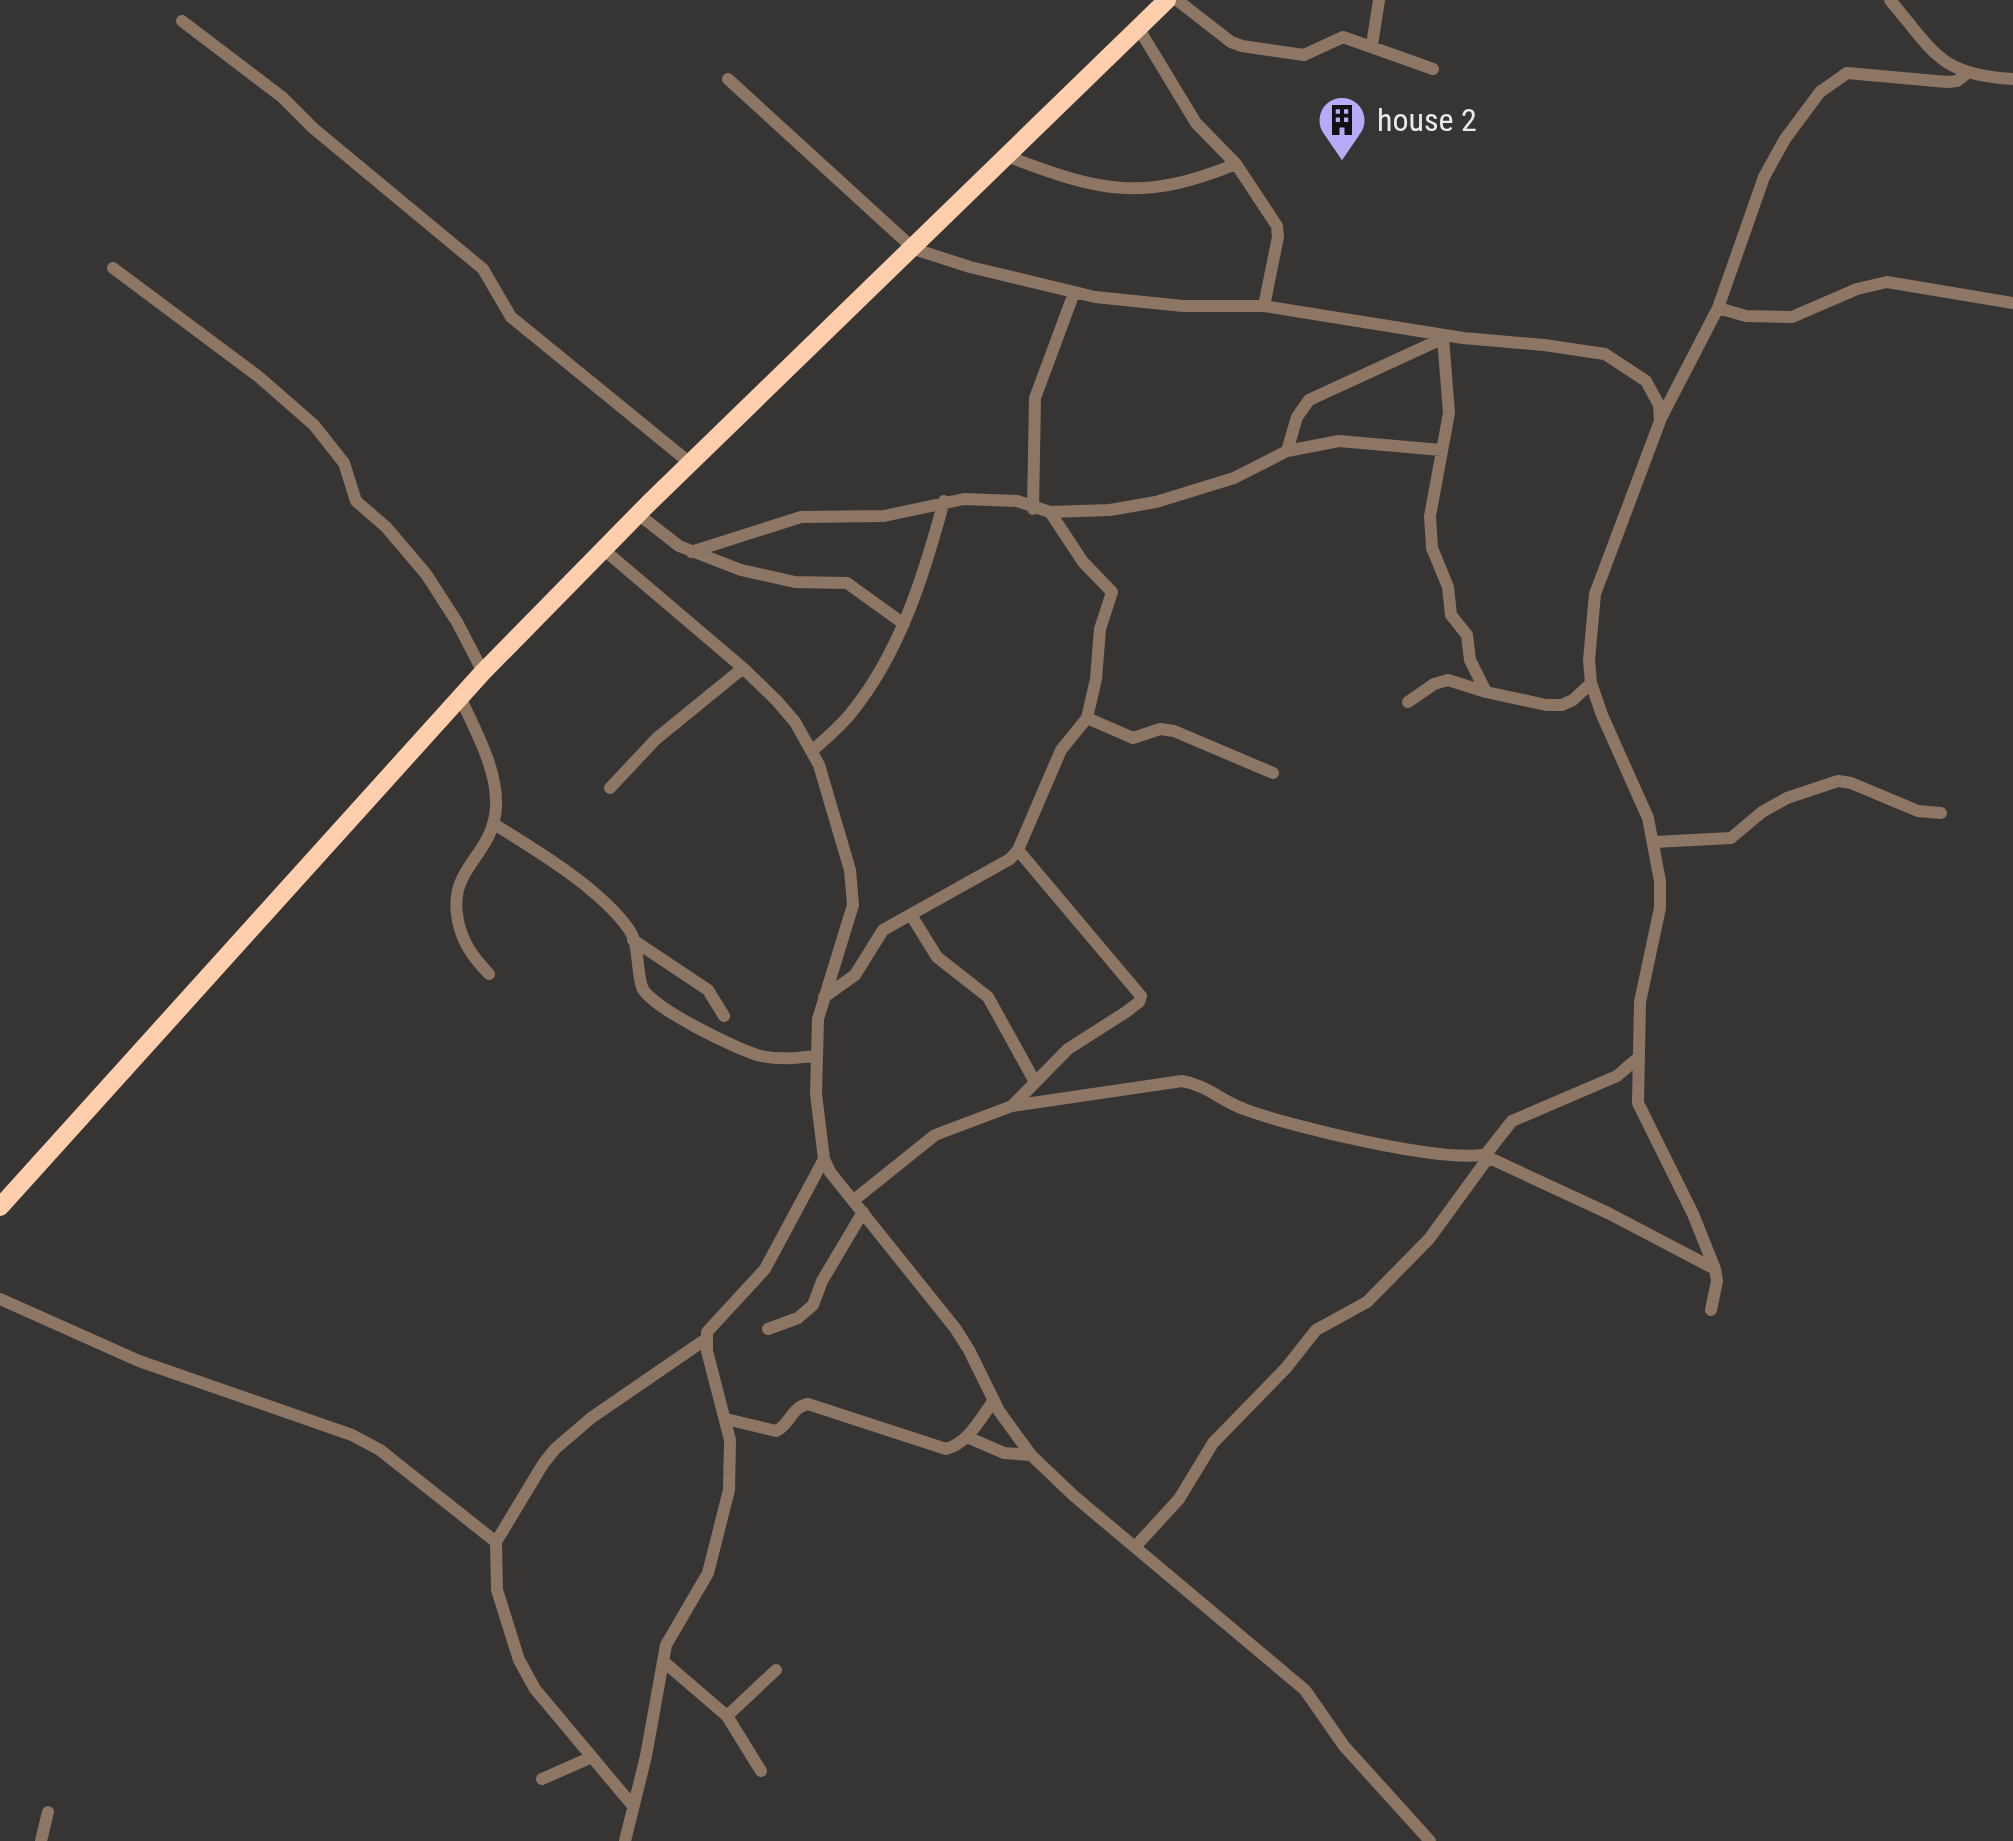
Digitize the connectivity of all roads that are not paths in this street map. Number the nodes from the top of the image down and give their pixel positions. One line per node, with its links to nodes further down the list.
1 (1168, 0): 6 (highway)
2 (1177, 0): 7 (street)
3 (1378, 0): 7 (street)
4 (1890, 0): 9 (street)
5 (182, 21): 24 (street)
6 (1138, 29): 12 (highway); 13 (street)
7 (1372, 45): 8 (street)
8 (1434, 68)
9 (1966, 74): 11 (street); 19 (street)
10 (728, 79): 14 (street)
11 (2013, 79)
12 (1009, 156): 13 (street); 14 (highway)
13 (1236, 164): 18 (street)
14 (914, 249): 16 (street); 24 (highway)
15 (114, 268): 33 (street)
16 (1074, 293): 18 (street); 26 (street)
17 (2013, 302): 19 (street)
18 (1264, 306): 20 (street)
19 (1718, 308): 21 (street)
20 (1446, 337): 21 (street); 22 (street); 23 (street)
21 (1660, 421): 34 (street)
22 (1442, 450): 23 (street); 35 (street)
23 (1287, 451): 27 (street)
24 (690, 462): 28 (highway)
25 (944, 501): 26 (street); 30 (street); 31 (street)
26 (1033, 508): 27 (street)
27 (1050, 512): 38 (street)
28 (638, 514): 29 (highway); 30 (street)
29 (604, 548): 32 (street); 33 (highway)
30 (691, 552): 31 (street)
31 (904, 624): 39 (street)
32 (744, 668): 39 (street); 41 (street)
33 (483, 672): 36 (highway)
34 (1590, 683): 35 (street); 44 (street)
35 (1486, 692): 37 (street)
36 (460, 697): 43 (street); 60 (highway)
37 (1408, 702)
38 (1087, 718): 40 (street); 45 (street)
39 (812, 751): 49 (street)
40 (1273, 773)
41 (610, 788)
42 (1942, 813): 44 (street)
43 (494, 824): 47 (street); 48 (street)
44 (1654, 842): 52 (street)
45 (1018, 850): 46 (street); 54 (street)
46 (910, 915): 49 (street); 54 (street)
47 (633, 940): 50 (street); 51 (street)
48 (489, 974)
49 (824, 997): 51 (street)
50 (724, 1016)
51 (815, 1056): 58 (street)
52 (1639, 1057): 53 (street); 55 (street)
53 (1617, 1076): 55 (street); 57 (street)
54 (1035, 1082): 56 (street)
55 (1636, 1094): 62 (street)
56 (1012, 1106): 57 (street); 59 (street)
57 (1485, 1156): 62 (street); 72 (street)
58 (824, 1159): 59 (street); 66 (street)
59 (854, 1200): 61 (street)
60 (0, 1206)
61 (863, 1212): 65 (street); 67 (street)
62 (1715, 1268): 64 (street)
63 (0, 1299): 71 (street)
64 (1711, 1310)
65 (768, 1329)
66 (706, 1339): 68 (street); 71 (street)
67 (994, 1400): 69 (street); 70 (street)
68 (726, 1419): 69 (street); 73 (street)
69 (967, 1436): 70 (street)
70 (1031, 1455): 72 (street)
71 (496, 1542): 76 (street)
72 (1135, 1547): 83 (street)
73 (663, 1661): 75 (street); 79 (street)
74 (776, 1670): 75 (street)
75 (727, 1716): 77 (street)
76 (592, 1757): 78 (street); 79 (street)
77 (761, 1771)
78 (542, 1778)
79 (633, 1806): 82 (street)
80 (48, 1812): 81 (street)
81 (42, 1841)
82 (625, 1841)
83 (1430, 1841)

